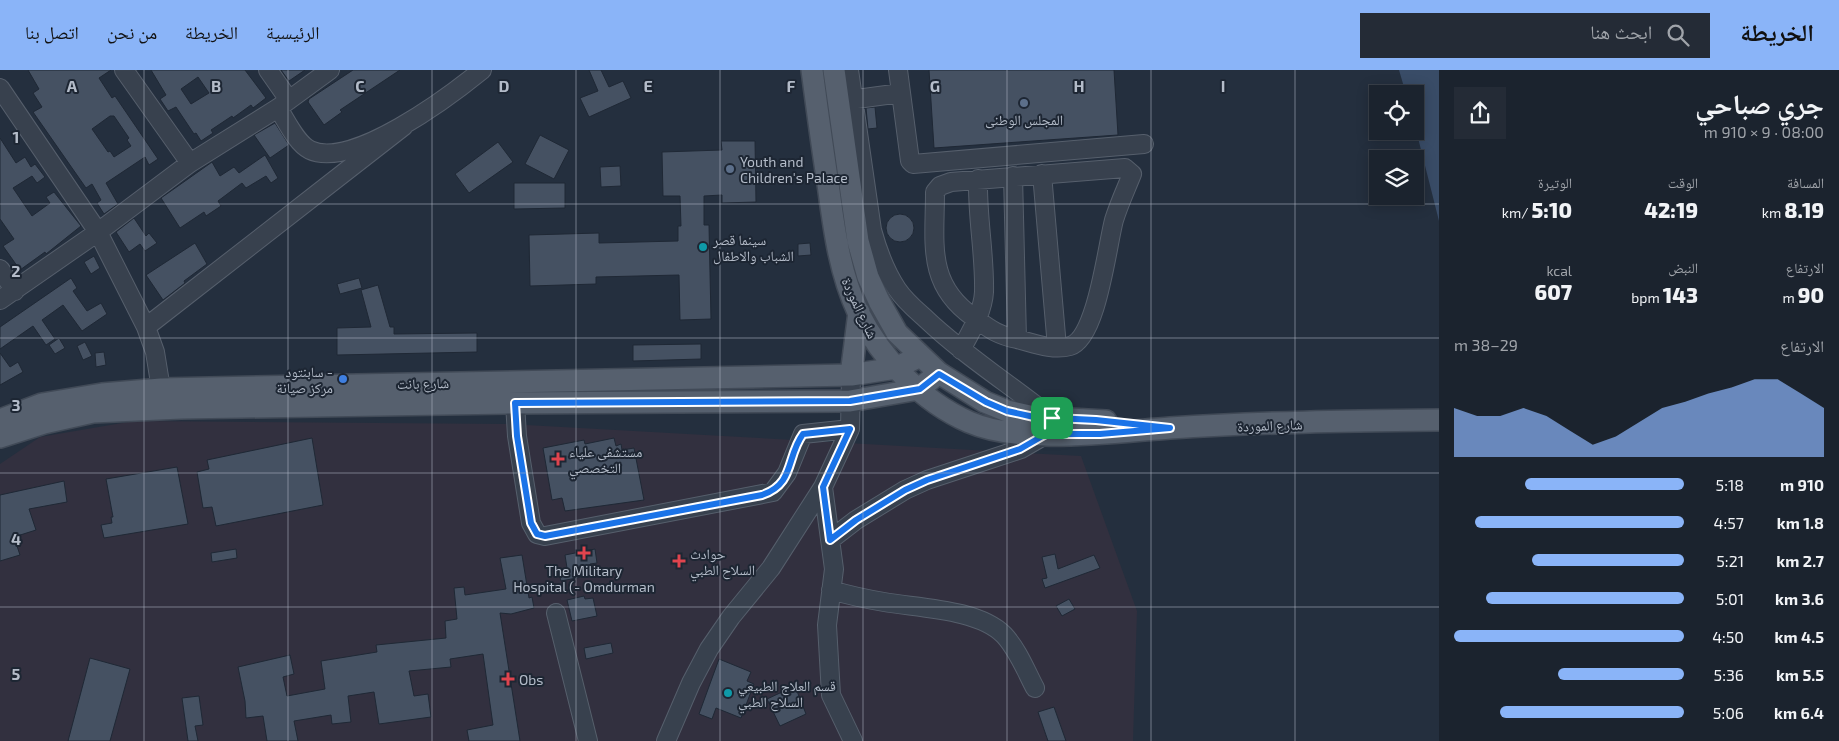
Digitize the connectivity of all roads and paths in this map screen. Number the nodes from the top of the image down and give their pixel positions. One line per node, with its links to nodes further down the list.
1 (124, 70): 16 (street)
2 (268, 70): 12 (street)
3 (330, 70): 12 (street)
4 (482, 70): 14 (street)
5 (812, 70): 13 (main road, شارع الموردة)
6 (834, 70): 11 (main road, شارع الموردة)
7 (849, 70): 11 (street)
8 (898, 70): 10 (street)
9 (0, 88): 20 (street)
10 (901, 93): 11 (street); 15 (street)
11 (846, 100): 13 (street); 29 (street); 30 (main road, شارع الموردة)
12 (283, 104): 14 (street); 16 (street)
13 (817, 105): 24 (main road, شارع الموردة)
14 (404, 126): 26 (street)
15 (1144, 144)
16 (190, 163): 20 (street)
17 (1042, 174): 18 (street); 28 (street); 28 (street)
18 (1013, 176): 19 (street); 27 (street)
19 (978, 179): 25 (street); 25 (street)
20 (98, 232): 22 (street); 26 (street)
21 (0, 269): 22 (street)
22 (15, 292): 23 (street)
23 (0, 300)
24 (859, 312): 31 (main road, شارع الموردة); 33 (main road)
25 (976, 320): 27 (street); 29 (street)
26 (146, 327): 34 (street)
27 (1017, 339): 28 (street)
28 (1057, 347)
29 (961, 350): 42 (street)
30 (920, 356): 31 (main road, شارع بانت); 32 (main road, شارع الموردة)
31 (896, 368): 33 (main road, شارع بانت); 35 (main road, شارع الموردة)
32 (939, 374): 35 (main road, شارع بانت); 42 (main road, شارع الموردة)
33 (851, 375): 34 (main road, شارع بانت); 36 (street)
34 (161, 389): 39 (main road, شارع بانت)
35 (920, 389): 36 (main road, شارع بانت); 42 (main road, شارع الموردة)
36 (850, 401): 37 (main road, شارع بانت); 43 (street)
37 (515, 403): 43 (street); 45 (main road, شارع بانت)
38 (1439, 406): 41 (main road, شارع الموردة)
39 (0, 420)
40 (1439, 420): 41 (main road, شارع الموردة)
41 (1369, 421): 42 (main road, شارع الموردة); 44 (main road, شارع الموردة)
42 (1049, 426): 47 (street)
43 (850, 429): 46 (street)
44 (1439, 433)
45 (0, 437)
46 (823, 487): 47 (street); 52 (street)
47 (830, 540): 48 (street)
48 (831, 590): 50 (street); 53 (street)
49 (556, 613): 51 (street)
50 (1035, 688)
51 (588, 741)
52 (666, 741)
53 (853, 741)

